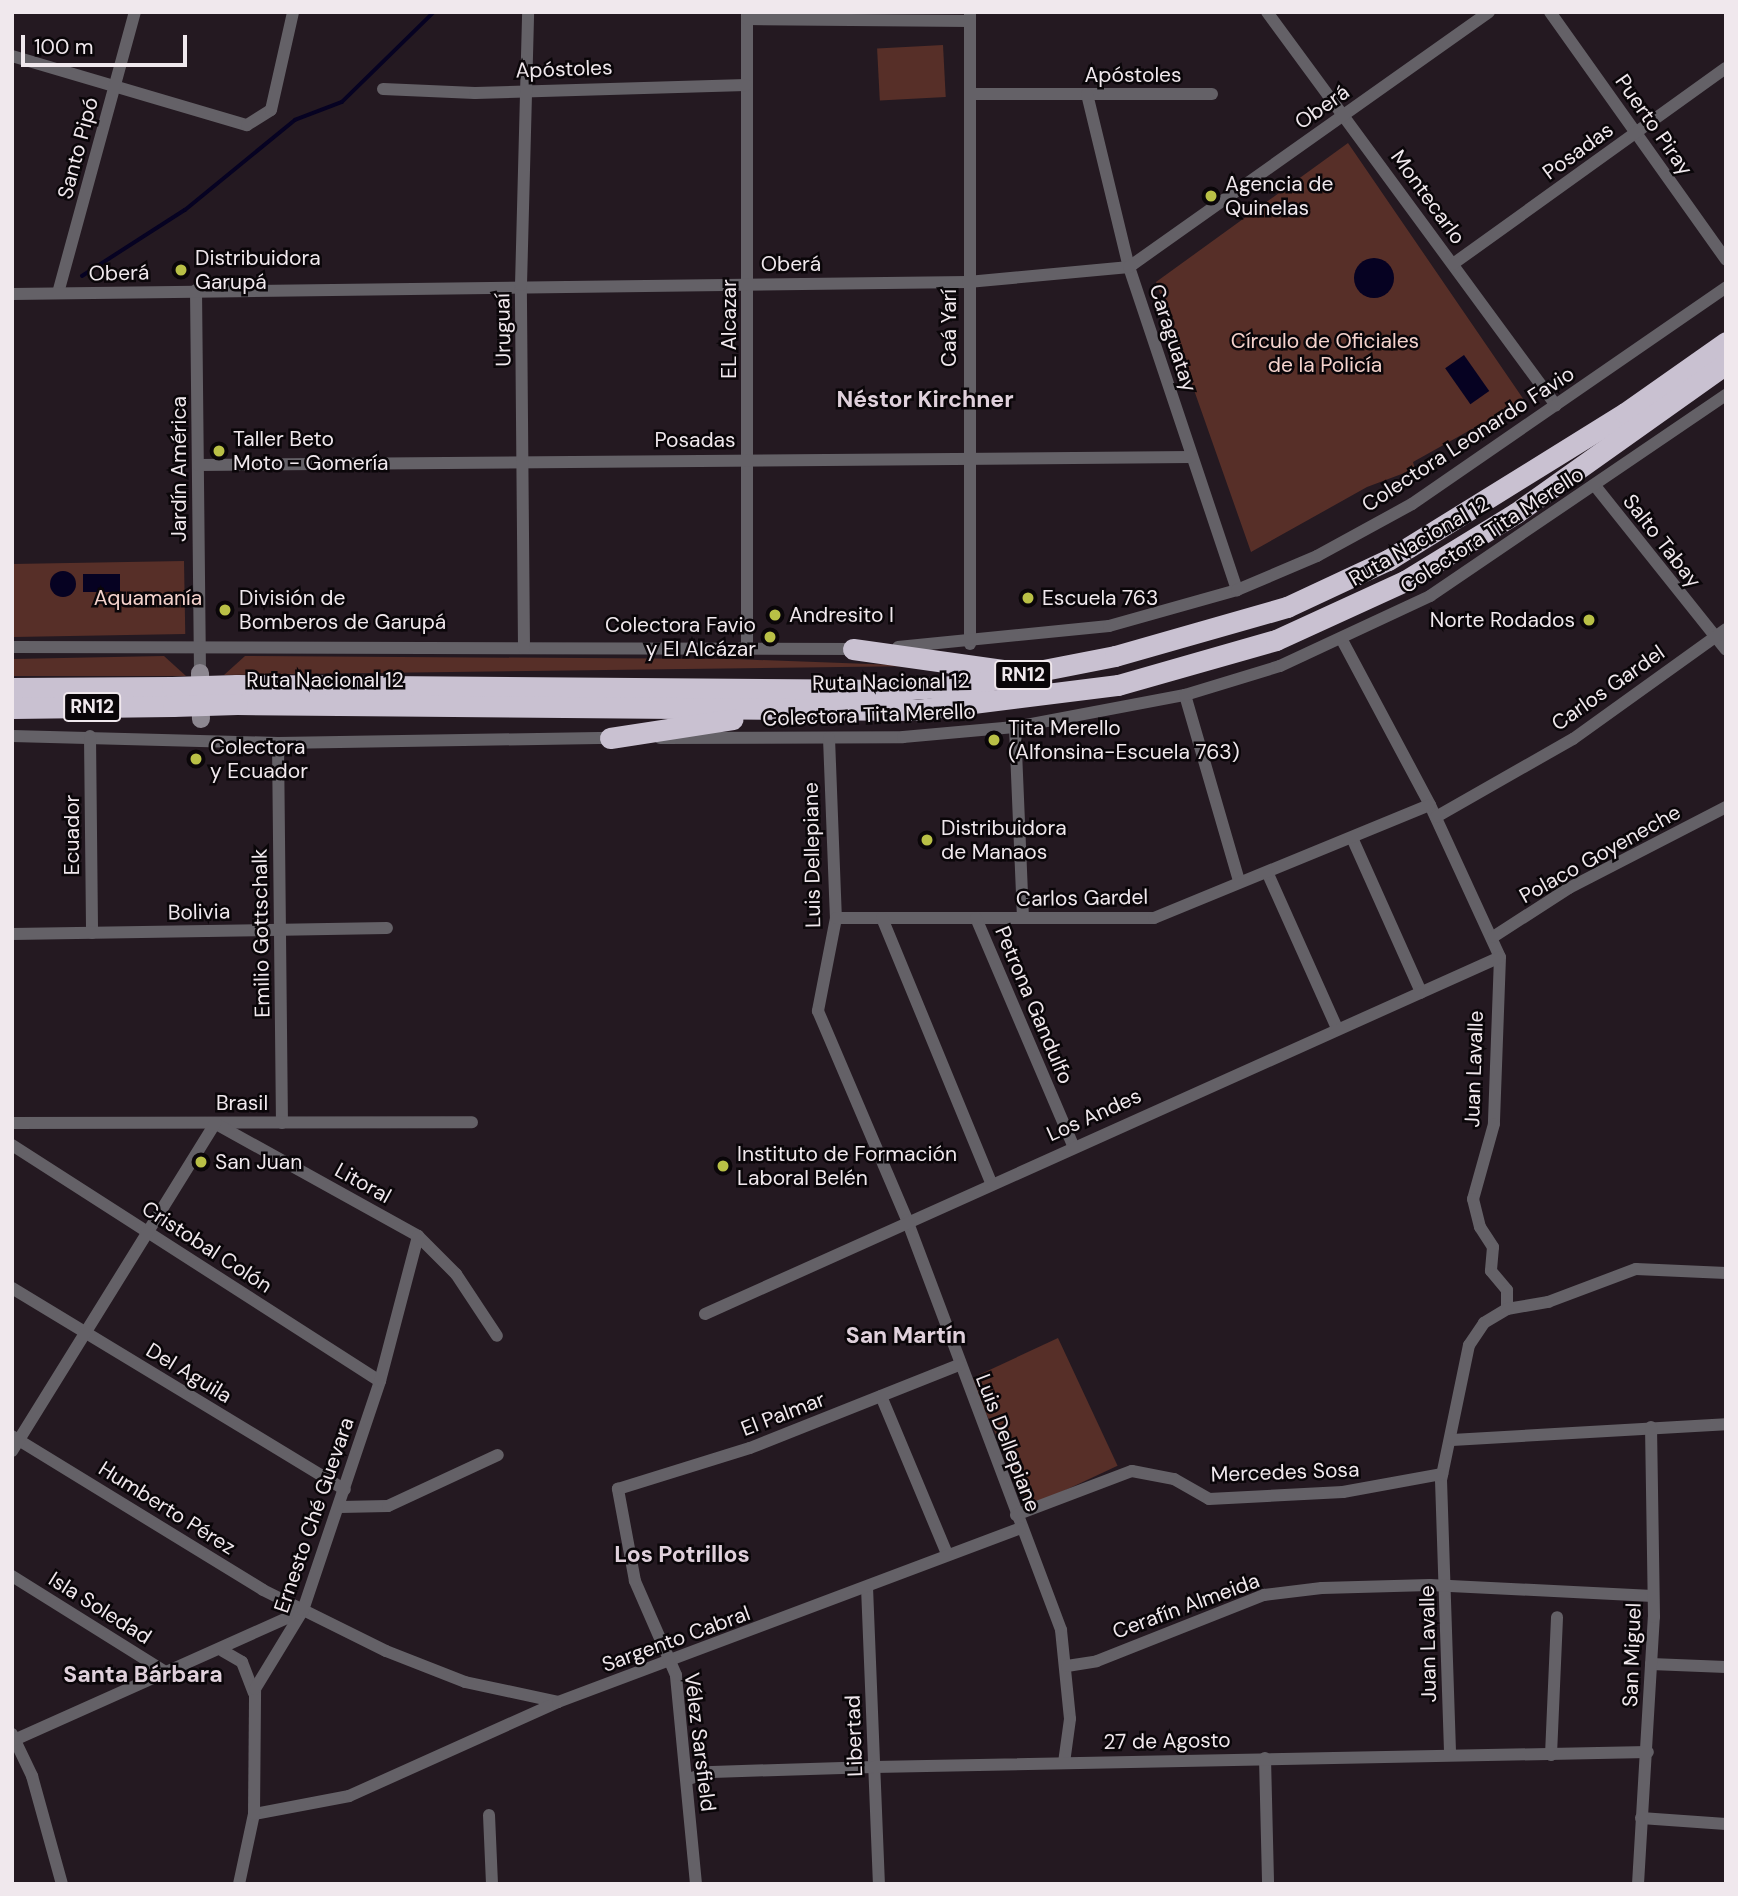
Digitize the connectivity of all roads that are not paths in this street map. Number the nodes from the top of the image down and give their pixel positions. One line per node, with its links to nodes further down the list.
1 (135, 12): 11 (street, Santo Pipó)
2 (293, 12): 11 (street)
3 (528, 12): 13 (street, Uruguaí)
4 (1267, 12): 18 (street, Montecarlo)
5 (1489, 12): 18 (street, Oberá)
6 (1550, 12): 19 (street, Puerto Piray)
7 (747, 16): 8 (street); 12 (street, EL Alcazar)
8 (970, 17): 15 (street, Caá Yarí)
9 (12, 56): 11 (street)
10 (1726, 68): 19 (street, Posadas)
11 (116, 84): 28 (street, Santo Pipó)
12 (746, 85): 13 (street, Apóstoles); 24 (street, EL Alcazar)
13 (527, 88): 14 (street, Apóstoles); 25 (street, Uruguaí)
14 (383, 89)
15 (970, 94): 16 (street, Apóstoles); 23 (street, Caá Yarí)
16 (1087, 94): 17 (street, Apóstoles); 22 (street, Caraguatay)
17 (1212, 94)
18 (1345, 114): 21 (street, Montecarlo); 22 (street, Oberá)
19 (1636, 133): 20 (street, Puerto Piray); 21 (street, Posadas)
20 (1726, 260)
21 (1453, 264): 34 (street, Montecarlo)
22 (1129, 267): 23 (street, Oberá); 35 (street, Caraguatay)
23 (968, 282): 24 (street, Oberá); 36 (street, Caá Yarí)
24 (748, 283): 25 (street, Oberá); 37 (street, EL Alcazar)
25 (521, 285): 27 (street, Oberá); 38 (street, Uruguaí)
26 (1726, 287): 34 (street, Colectora Leonardo Favio)
27 (196, 290): 28 (street, Oberá); 39 (street, Jardín América)
28 (58, 293): 29 (street, Oberá)
29 (12, 294)
30 (1726, 342): 53 (highway, Ruta Nacional 12 / RN12)
31 (1726, 364): 40 (highway, Ruta Nacional 12 / RN12)
32 (1726, 382): 40 (highway)
33 (1726, 396): 41 (street, Colectora Tita Merello)
34 (1556, 405): 42 (street, Colectora Leonardo Favio)
35 (1191, 457): 36 (street, Posadas); 42 (street, Caraguatay)
36 (967, 458): 37 (street, Posadas); 46 (street, Caá Yarí)
37 (749, 459): 38 (street, Posadas); 47 (street, EL Alcazar)
38 (525, 460): 39 (street, Posadas); 50 (street, Uruguaí)
39 (198, 465): 49 (street, Jardín América)
40 (1569, 477): 60 (highway, Ruta Nacional 12 / RN12)
41 (1596, 486): 44 (street, Salto Tabay); 45 (street, Colectora Tita Merello)
42 (1237, 590): 46 (street, Colectora Leonardo Favio)
43 (1726, 629): 44 (street, Carlos Gardel)
44 (1713, 638): 52 (street, Salto Tabay); 70 (street, Carlos Gardel)
45 (1342, 640): 57 (street, Colectora Tita Merello); 70 (street, Juan Lavalle)
46 (970, 644): 51 (street, Colectora Leonardo Favio)
47 (747, 646): 50 (street); 51 (street)
48 (12, 647): 49 (street)
49 (199, 647): 50 (street); 54 (street, Jardín América)
50 (524, 648)
51 (853, 649): 53 (highway)
52 (1726, 650)
53 (1044, 671): 56 (highway, Ruta Nacional 12 / RN12)
54 (200, 673): 61 (street)
55 (12, 688): 58 (highway, Ruta Nacional 12 / RN12)
56 (237, 694): 58 (highway, Ruta Nacional 12 / RN12, bridge); 60 (highway, Ruta Nacional 12 / RN12)
57 (1185, 695): 62 (street, Colectora Tita Merello); 73 (street)
58 (172, 696): 59 (highway, Ruta Nacional 12 / RN12)
59 (12, 708)
60 (831, 708): 65 (highway)
61 (201, 719): 67 (street)
62 (1014, 727): 66 (street, Colectora Tita Merello); 77 (street)
63 (12, 736): 64 (street, Colectora Tita Merello)
64 (90, 736): 67 (street, Colectora Tita Merello); 80 (street, Ecuador)
65 (610, 738): 66 (street, Colectora Tita Merello); 68 (street, Colectora Tita Merello)
66 (829, 738): 74 (street, Luis Dellepiane)
67 (201, 741): 68 (street, Colectora Tita Merello)
68 (278, 743): 79 (street, Emilio Gottschalk)
69 (1726, 807): 82 (street, Polaco Goyeneche)
70 (1433, 811): 71 (street, Carlos Gardel); 82 (street, Juan Lavalle)
71 (1353, 840): 72 (street, Carlos Gardel); 84 (street)
72 (1268, 874): 73 (street, Carlos Gardel); 85 (street)
73 (1238, 878): 77 (street, Carlos Gardel)
74 (836, 918): 75 (street, Carlos Gardel); 93 (street, Luis Dellepiane)
75 (882, 918): 76 (street, Carlos Gardel); 92 (street)
76 (976, 918): 77 (street, Carlos Gardel); 91 (street, Petrona Gandulfo)
77 (1023, 918)
78 (387, 928): 79 (street, Bolivia)
79 (281, 930): 80 (street, Bolivia); 89 (street, Emilio Gottschalk)
80 (92, 933): 81 (street, Bolivia)
81 (12, 934)
82 (1493, 937): 83 (street, Juan Lavalle)
83 (1500, 957): 84 (street, Los Andes); 98 (street, Juan Lavalle)
84 (1421, 992): 85 (street, Los Andes)
85 (1337, 1028): 91 (street, Los Andes)
86 (472, 1122): 89 (street, Brasil)
87 (12, 1123): 88 (street, Brasil)
88 (215, 1123): 89 (street, Brasil); 94 (street); 95 (street, Litoral)
89 (282, 1123)
90 (12, 1145): 94 (street, Cristobal Colón)
91 (1073, 1145): 92 (street, Los Andes)
92 (992, 1182): 93 (street, Los Andes)
93 (907, 1220): 99 (street, Los Andes); 102 (street, Luis Dellepiane)
94 (148, 1232): 100 (street); 103 (street, Cristobal Colón)
95 (418, 1236): 101 (street, Litoral); 103 (street, Ernesto Ché Guevara)
96 (1726, 1273): 98 (street)
97 (12, 1288): 100 (street, Del Aguila)
98 (1507, 1309): 107 (street, Juan Lavalle)
99 (705, 1314)
100 (86, 1333): 108 (street); 112 (street, Del Aguila)
101 (497, 1336)
102 (959, 1366): 104 (street, El Palmar); 114 (street, Luis Dellepiane)
103 (380, 1381): 112 (street, Ernesto Ché Guevara)
104 (881, 1396): 111 (street, El Palmar); 115 (street)
105 (1726, 1424): 106 (street)
106 (1651, 1427): 107 (street); 119 (street, San Miguel)
107 (1452, 1440): 110 (street, Juan Lavalle)
108 (14, 1442): 120 (street, Humberto Pérez)
109 (498, 1455): 113 (street)
110 (1442, 1474): 114 (street, Mercedes Sosa); 118 (street, Juan Lavalle)
111 (618, 1489): 123 (street, Vélez Sarsfield)
112 (345, 1490): 113 (street, Ernesto Ché Guevara)
113 (340, 1507): 120 (street, Ernesto Ché Guevara)
114 (1018, 1522): 115 (street, Sargento Cabral); 125 (street, Luis Dellepiane)
115 (947, 1553): 117 (street, Sargento Cabral)
116 (12, 1576): 127 (street, Isla Soledad)
117 (867, 1587): 123 (street, Sargento Cabral); 136 (street, Libertad)
118 (1447, 1588): 119 (street, Cerafín Almeida); 125 (street, Cerafín Almeida); 132 (street, Juan Lavalle)
119 (1653, 1596): 124 (street, San Miguel)
120 (303, 1611): 122 (street); 128 (street, Ernesto Ché Guevara); 129 (street, Humberto Pérez)
121 (1557, 1617): 133 (street)
122 (223, 1651): 127 (street); 128 (street)
123 (670, 1662): 129 (street, Sargento Cabral); 137 (street, Vélez Sarsfield)
124 (1651, 1664): 126 (street); 131 (street, San Miguel)
125 (1067, 1666): 135 (street, Luis Dellepiane)
126 (1726, 1667)
127 (167, 1673): 130 (street)
128 (254, 1693): 138 (street)
129 (558, 1702): 138 (street, Sargento Cabral)
130 (14, 1738): 142 (street)
131 (1647, 1752): 133 (street, 27 de Agosto); 140 (street, San Miguel)
132 (1450, 1754): 133 (street, 27 de Agosto); 134 (street, 27 de Agosto)
133 (1551, 1755)
134 (1265, 1758): 135 (street, 27 de Agosto); 147 (street)
135 (1064, 1763): 136 (street, 27 de Agosto)
136 (874, 1767): 137 (street, 27 de Agosto); 146 (street, Libertad)
137 (688, 1779): 145 (street, Vélez Sarsfield)
138 (254, 1814): 143 (street)
139 (489, 1815): 144 (street)
140 (1641, 1818): 141 (street); 148 (street, San Miguel)
141 (1726, 1824)
142 (62, 1884)
143 (239, 1884)
144 (492, 1884)
145 (696, 1884)
146 (879, 1884)
147 (1268, 1884)
148 (1638, 1884)

